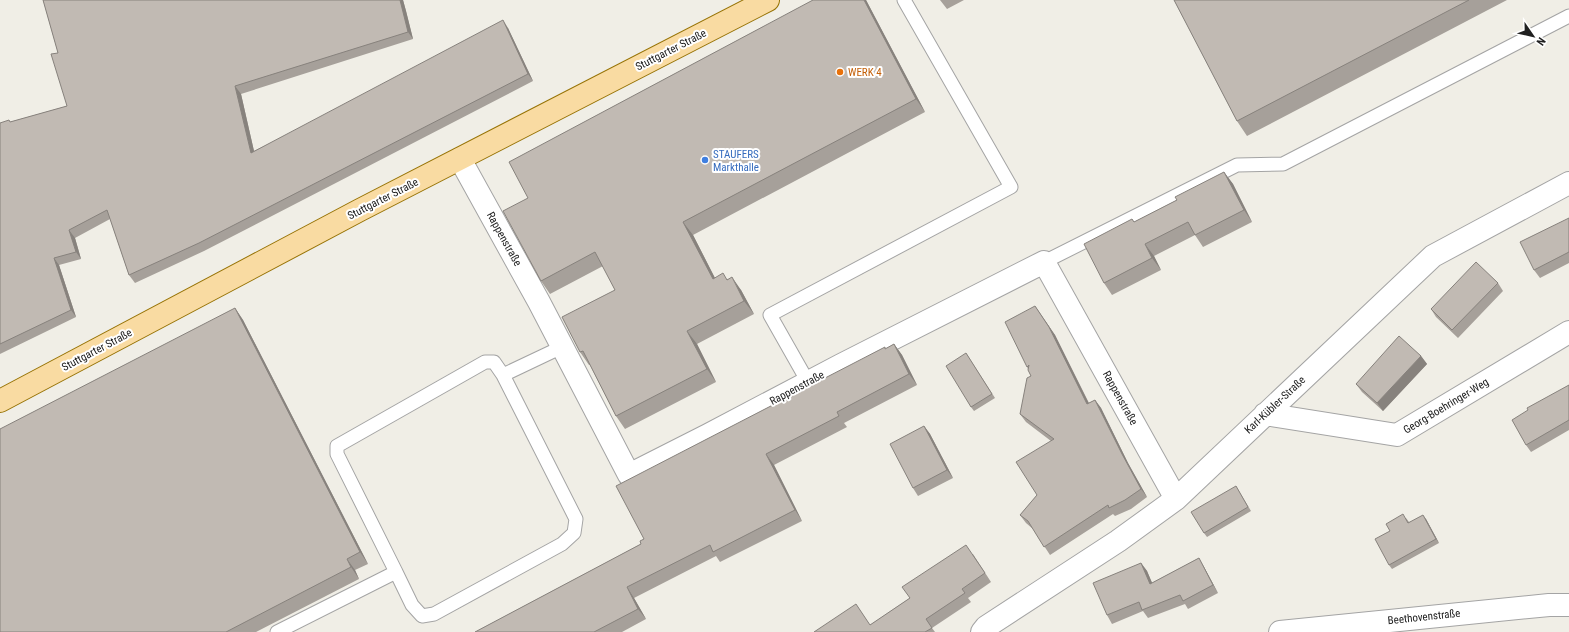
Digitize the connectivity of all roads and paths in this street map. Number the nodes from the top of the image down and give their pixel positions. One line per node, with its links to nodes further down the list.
1 (768, 0): 4 (main road, Stuttgarter Straße)
2 (904, 0): 10 (lane)
3 (1569, 16): 6 (lane)
4 (460, 159): 8 (street, Rappenstraße); 11 (main road, Stuttgarter Straße)
5 (1569, 183): 12 (street, Karl-Kübler-Straße)
6 (1044, 262): 10 (street, Rappenstraße); 13 (street, Rappenstraße)
7 (1569, 332): 12 (street, Georg-Boehringer-Weg)
8 (562, 347): 9 (lane); 10 (street, Rappenstraße)
9 (503, 375): 14 (lane); 14 (lane)
10 (808, 382)
11 (0, 401)
12 (1265, 414): 13 (street, Karl-Kübler-Straße)
13 (1176, 499): 17 (street, Karl-Kübler-Straße)
14 (396, 572): 16 (lane)
15 (1569, 605): 18 (street, Beethovenstraße)
16 (276, 632)
17 (982, 632)
18 (1280, 632)

